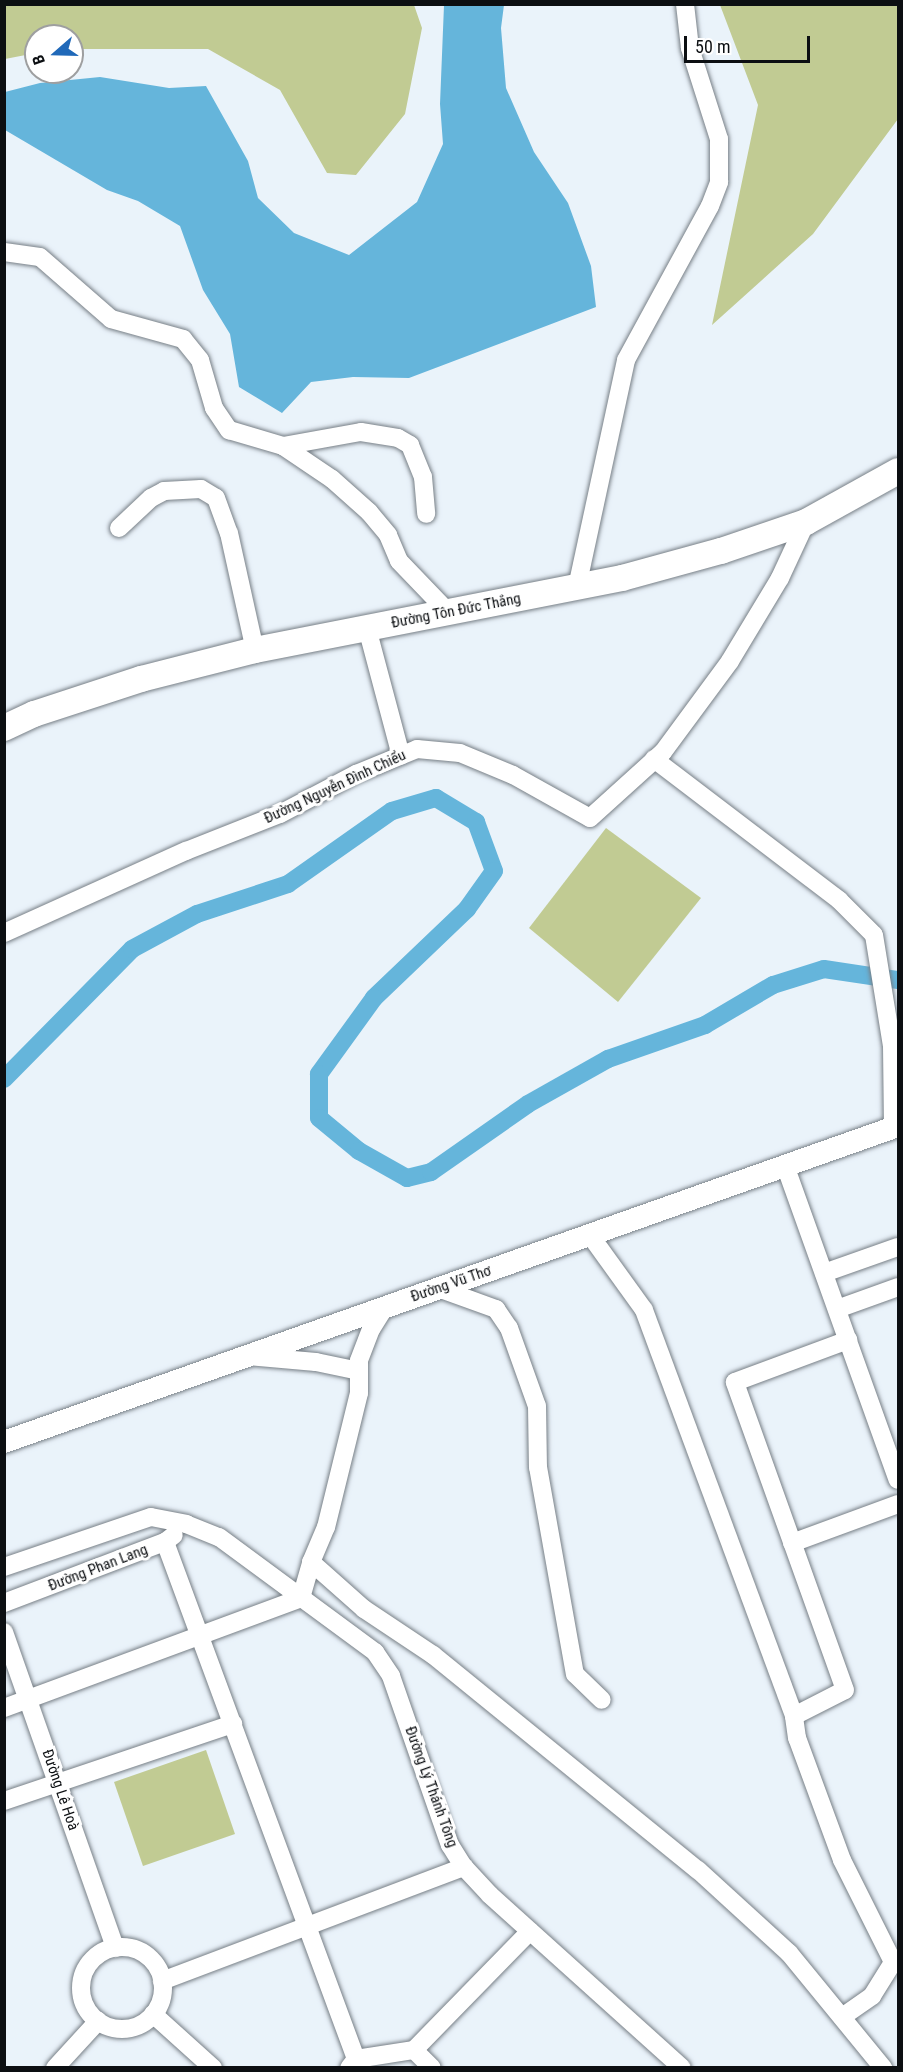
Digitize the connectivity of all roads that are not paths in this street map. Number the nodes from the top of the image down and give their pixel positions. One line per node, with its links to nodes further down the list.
1 (685, 4): 8 (street)
2 (4, 252): 3 (street)
3 (283, 446): 5 (street); 9 (street)
4 (898, 471): 6 (highway, Đường Tôn Đức Thắng)
5 (426, 514)
6 (806, 522): 8 (highway, Đường Tôn Đức Thắng); 14 (street, Đường Nguyễn Đình Chiểu)
7 (119, 528): 11 (street)
8 (578, 587): 9 (highway, Đường Tôn Đức Thắng)
9 (448, 612): 10 (highway, Đường Tôn Đức Thắng)
10 (367, 628): 11 (highway, Đường Tôn Đức Thắng); 13 (street)
11 (255, 651): 12 (highway, Đường Tôn Đức Thắng)
12 (4, 728)
13 (401, 756): 14 (street, Đường Nguyễn Đình Chiểu); 15 (street, Đường Nguyễn Đình Chiểu)
14 (654, 759): 16 (street)
15 (4, 933)
16 (896, 1127): 17 (main road, Đường Vũ Thơ)
17 (786, 1167): 18 (main road, Đường Vũ Thơ); 20 (street)
18 (590, 1235): 22 (main road, Đường Vũ Thơ); 43 (street)
19 (898, 1247): 20 (street)
20 (824, 1272): 24 (street)
21 (898, 1287): 24 (street)
22 (438, 1288): 23 (main road, Đường Vũ Thơ); 41 (street)
23 (385, 1307): 26 (main road, Đường Vũ Thơ); 27 (street)
24 (837, 1309): 25 (street)
25 (848, 1341): 29 (street); 33 (street)
26 (243, 1356): 27 (street); 28 (main road, Đường Vũ Thơ)
27 (359, 1371): 34 (street)
28 (4, 1442)
29 (898, 1480)
30 (898, 1504): 33 (street)
31 (186, 1524): 32 (street, Đường Phan Lang); 35 (street, Đường Phan Lang); 36 (street, Đường Phan Lang)
32 (165, 1542): 37 (street, Đường Phan Lang); 39 (street)
33 (792, 1543): 43 (street)
34 (311, 1562): 36 (street); 53 (street)
35 (4, 1567)
36 (301, 1598): 39 (street); 47 (street, Đường Lý Thánh Tông)
37 (4, 1603)
38 (4, 1632): 40 (street, Đường Lê Hoà)
39 (200, 1635): 40 (street); 44 (street)
40 (28, 1699): 42 (street); 45 (street, Đường Lê Hoà)
41 (602, 1700)
42 (4, 1708)
43 (794, 1716): 53 (street)
44 (232, 1724): 45 (street); 48 (street)
45 (57, 1783): 46 (street); 50 (street, Đường Lê Hoà)
46 (4, 1801)
47 (464, 1867): 48 (street); 49 (street, Đường Lý Thánh Tông)
48 (308, 1926): 51 (street); 56 (street)
49 (530, 1931): 55 (street); 60 (street, Đường Lý Thánh Tông)
50 (116, 1948): 51 (street); 54 (street)
51 (162, 1981): 52 (street)
52 (153, 2014): 54 (street); 58 (street)
53 (843, 2017): 61 (street)
54 (98, 2021): 57 (street)
55 (414, 2050): 56 (street); 59 (street)
56 (353, 2063)
57 (55, 2067)
58 (213, 2067)
59 (432, 2067)
60 (682, 2067)
61 (883, 2067)

